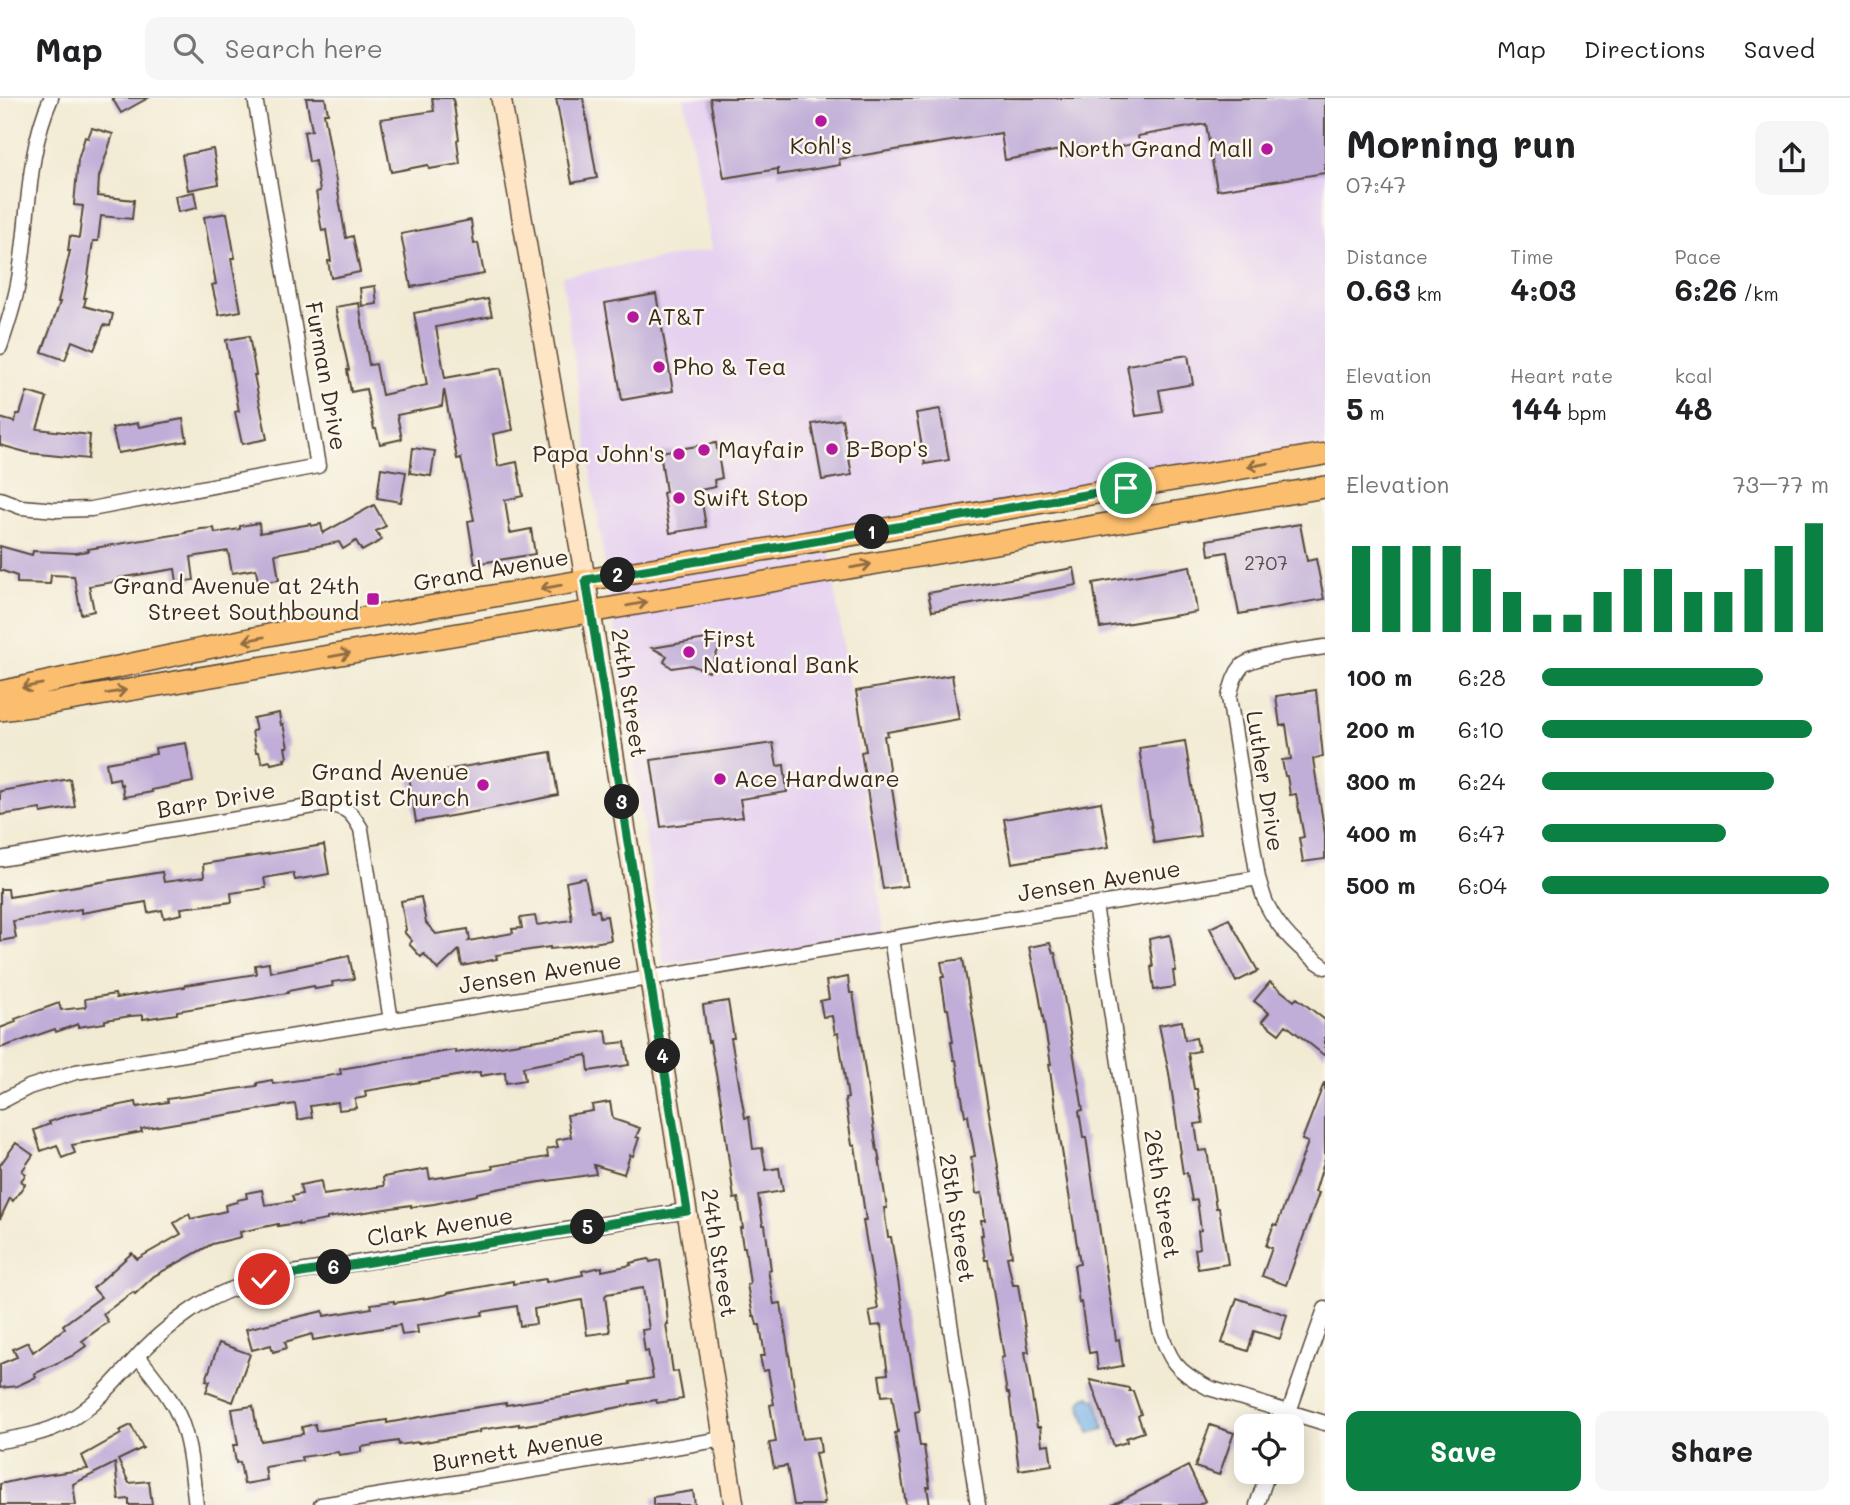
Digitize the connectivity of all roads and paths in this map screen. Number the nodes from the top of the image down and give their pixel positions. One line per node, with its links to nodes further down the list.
1 (51, 98): 4 (street)
2 (255, 98): 7 (street, Furman Drive)
3 (501, 98): 8 (main road, 24th Street)
4 (0, 347)
5 (1325, 454): 8 (main road, Grand Avenue, one-way to 8)
6 (1325, 487): 9 (main road, one-way to 6)
7 (0, 499)
8 (586, 580): 9 (main road, 24th Street); 11 (main road, Grand Avenue, one-way to 11)
9 (591, 612): 12 (main road, one-way to 9); 18 (main road, 24th Street)
10 (1325, 647): 14 (street, Luther Drive)
11 (0, 692)
12 (0, 710)
13 (0, 859): 19 (street, Barr Drive)
14 (1258, 878): 15 (street, Jensen Avenue); 17 (street, Luther Drive)
15 (1095, 905): 16 (street, Jensen Avenue); 24 (street, 26th Street)
16 (891, 938): 18 (street, Jensen Avenue); 32 (street, 25th Street)
17 (1325, 967)
18 (650, 978): 19 (street, Jensen Avenue); 21 (main road, 24th Street)
19 (391, 1021): 20 (street, Jensen Avenue)
20 (0, 1102)
21 (687, 1211): 23 (street, Clark Avenue); 26 (main road, 24th Street)
22 (1325, 1309): 24 (street)
23 (138, 1356): 27 (street, Clark Avenue); 29 (street)
24 (1288, 1412): 25 (street, 26th Street)
25 (1325, 1423)
26 (723, 1439): 30 (street, Burnett Avenue); 31 (main road, 24th Street)
27 (0, 1441)
28 (1265, 1484): 33 (street)
29 (196, 1505)
30 (321, 1505)
31 (734, 1505)
32 (978, 1505)
33 (1258, 1505)

